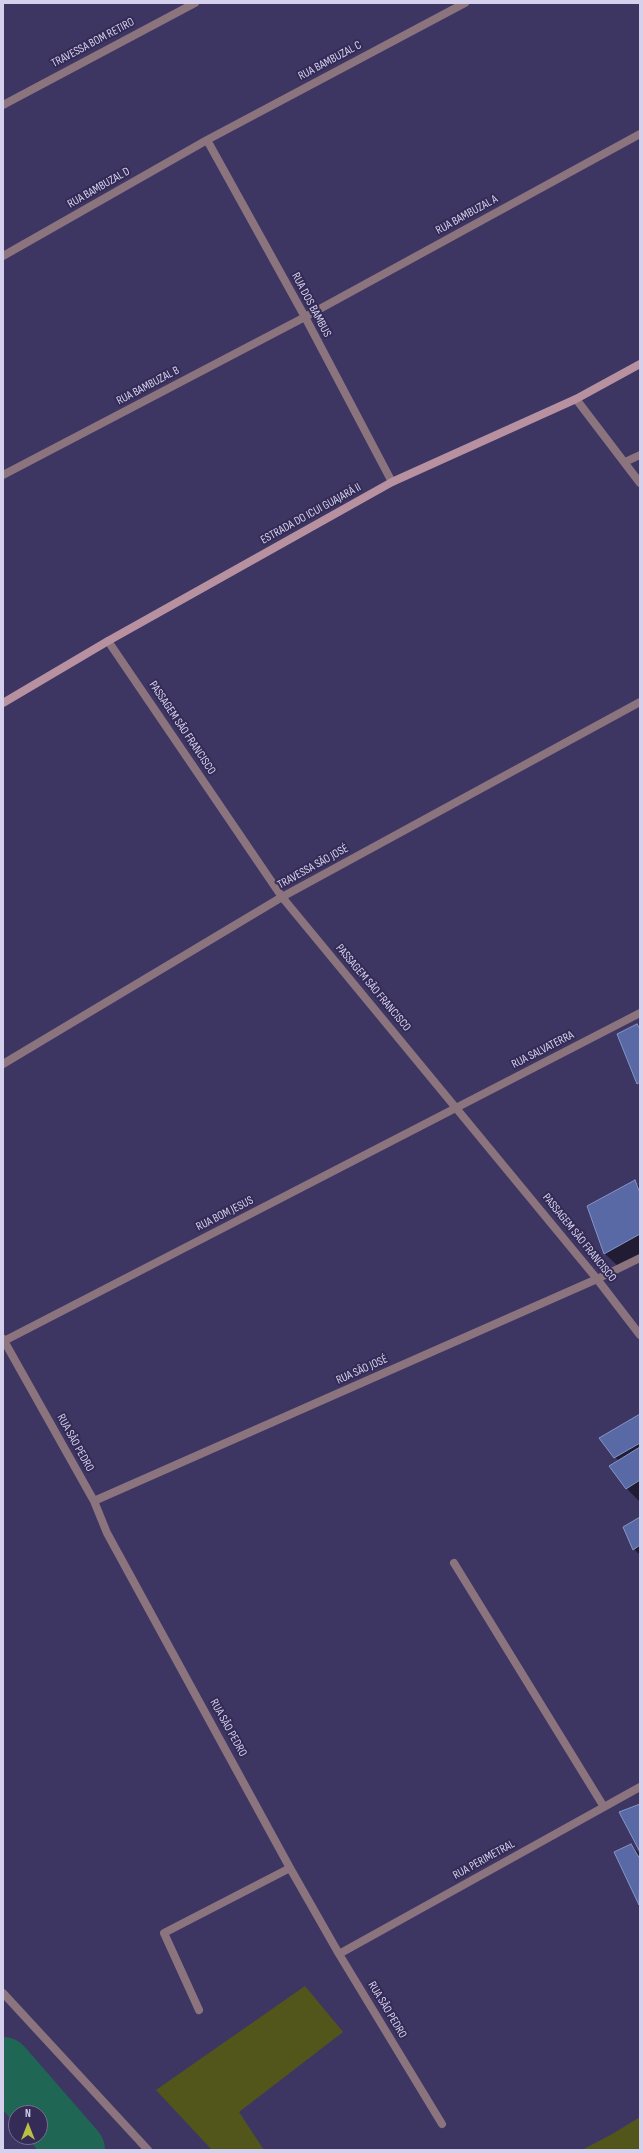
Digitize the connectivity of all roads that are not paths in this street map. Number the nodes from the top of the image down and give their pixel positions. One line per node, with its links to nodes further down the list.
1 (194, 3): 3 (street, TRAVESSA BOM RETIRO)
2 (465, 3): 5 (street, RUA BAMBUZAL C)
3 (3, 105)
4 (640, 134): 7 (street, RUA BAMBUZAL A)
5 (207, 140): 6 (street, RUA BAMBUZAL D); 7 (street, RUA DOS BAMBUS)
6 (3, 256)
7 (305, 317): 12 (street, RUA BAMBUZAL B); 13 (street, RUA DOS BAMBUS)
8 (640, 364): 9 (main road, ESTRADA DO ICUI GUAJARÁ II)
9 (576, 399): 11 (street); 13 (main road, ESTRADA DO ICUI GUAJARÁ II)
10 (640, 455): 11 (street)
11 (625, 462): 14 (street)
12 (3, 475)
13 (392, 482): 15 (main road, ESTRADA DO ICUI GUAJARÁ II)
14 (640, 483)
15 (108, 641): 17 (main road, ESTRADA DO ICUI GUAJARÁ II); 18 (street, PASSAGEM SÃO FRANCISCO)
16 (640, 702): 18 (street, TRAVESSA SÃO JOSÉ)
17 (3, 703)
18 (282, 897): 20 (street, TRAVESSA SÃO JOSÉ); 21 (street, PASSAGEM SÃO FRANCISCO)
19 (640, 1013): 21 (street, RUA SALVATERRA)
20 (3, 1064)
21 (457, 1109): 23 (street, PASSAGEM SÃO FRANCISCO); 25 (street, RUA BOM JESUS)
22 (640, 1258): 23 (street, RUA SÃO JOSÉ)
23 (597, 1279): 24 (street, PASSAGEM SÃO FRANCISCO); 26 (street, RUA SÃO JOSÉ)
24 (640, 1335)
25 (4, 1340): 26 (street, RUA SÃO PEDRO)
26 (94, 1501): 30 (street, RUA SÃO PEDRO)
27 (454, 1563): 29 (street)
28 (640, 1787): 29 (street, RUA PERIMETRAL)
29 (604, 1807): 31 (street, RUA PERIMETRAL)
30 (290, 1868): 31 (street, RUA SÃO PEDRO); 33 (street)
31 (339, 1954): 34 (street, RUA SÃO PEDRO)
32 (3, 1993): 35 (street)
33 (198, 2010)
34 (442, 2124)
35 (148, 2150)

